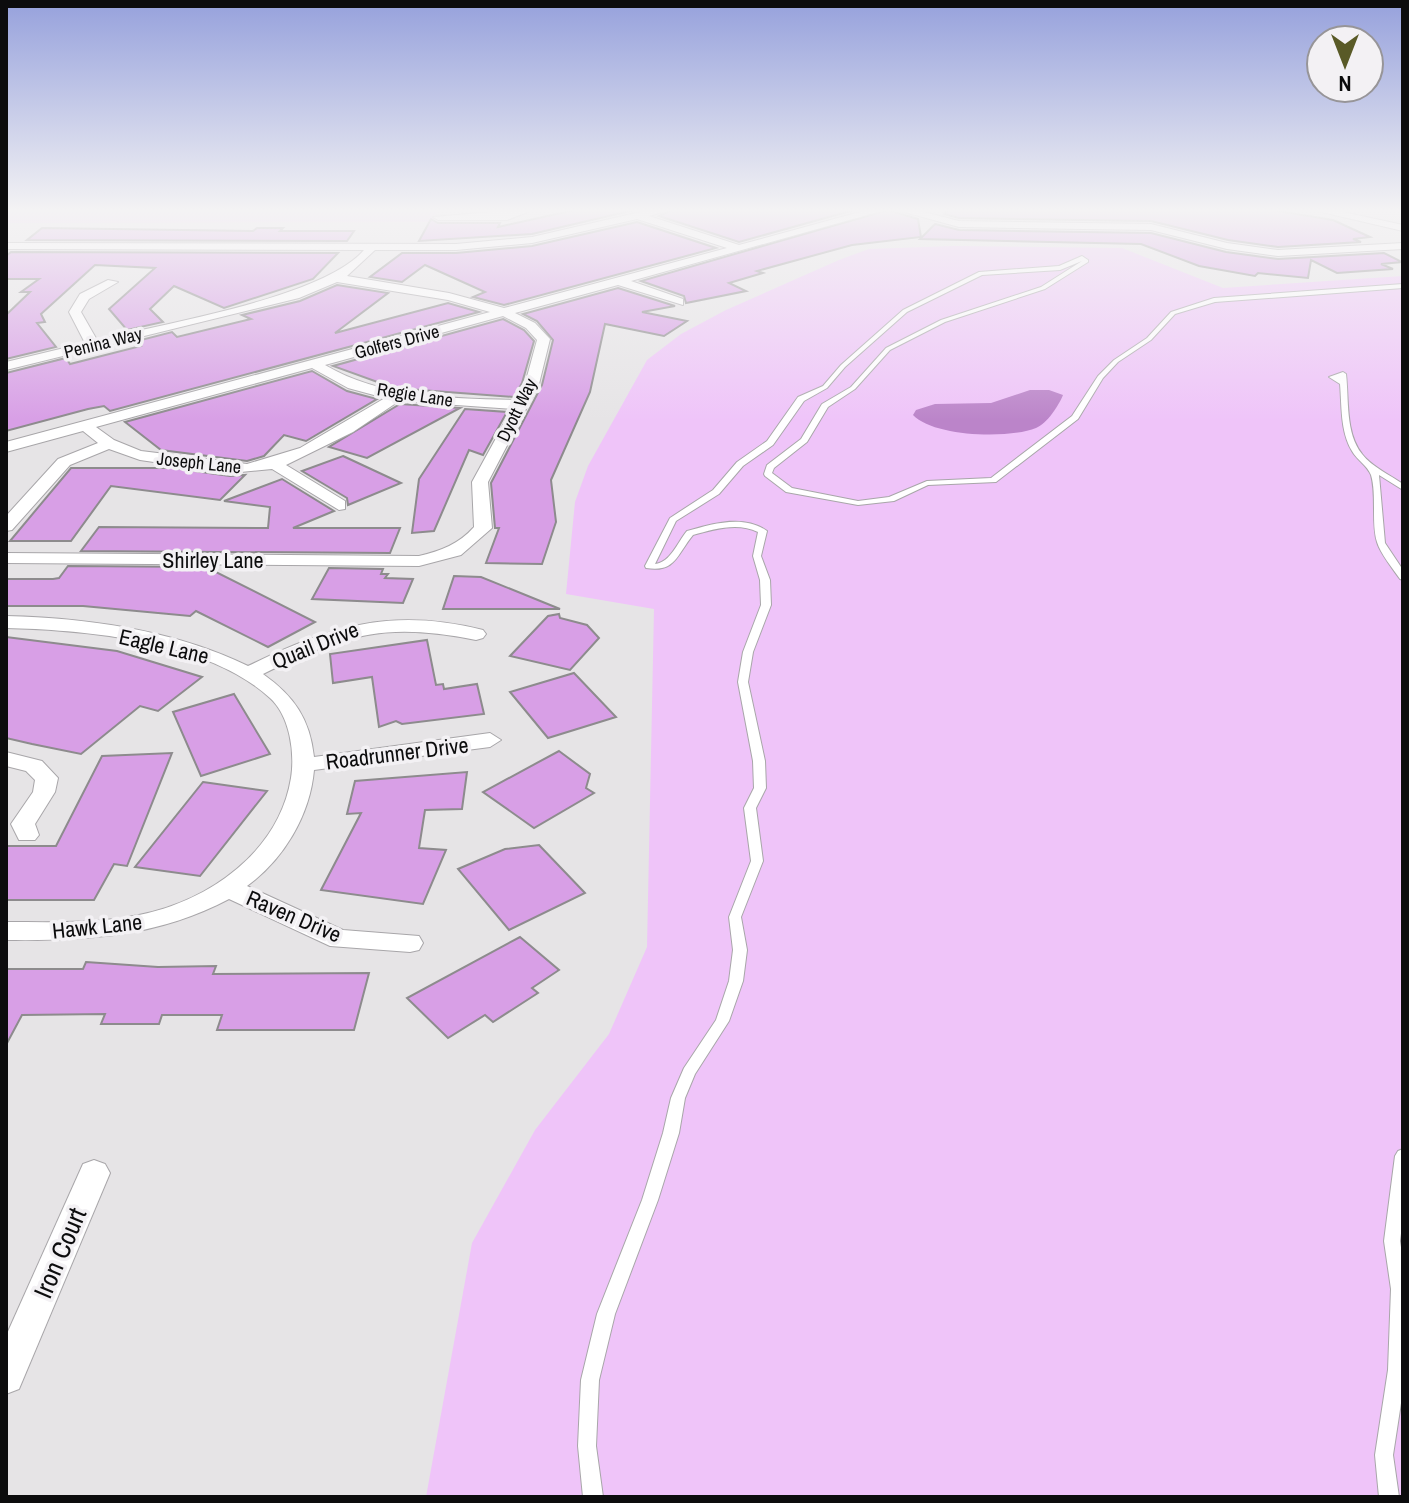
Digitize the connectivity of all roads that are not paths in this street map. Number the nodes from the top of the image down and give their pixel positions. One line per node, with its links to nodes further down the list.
1 (331, 280): 11 (street, Penina Way)
2 (349, 280): 10 (street, Dyott Way)
3 (622, 280): 6 (street, Golfers Drive)
4 (965, 280): 41 (lane)
5 (1056, 280): 8 (lane)
6 (619, 281): 9 (street); 10 (street, Golfers Drive)
7 (112, 282): 11 (street)
8 (1403, 286)
9 (679, 302)
10 (505, 313): 12 (street, Golfers Drive); 16 (street, Dyott Way)
11 (93, 345): 13 (street, Penina Way)
12 (315, 364): 15 (street, Regie Lane); 17 (street, Golfers Drive)
13 (6, 366)
14 (1344, 383): 21 (lane)
15 (399, 394): 16 (street, Regie Lane); 20 (street, Joseph Lane)
16 (522, 405): 26 (street, Dyott Way)
17 (86, 426): 18 (street, Joseph Lane); 19 (street, Golfers Drive)
18 (107, 445): 20 (street, Joseph Lane); 24 (street)
19 (6, 447)
20 (273, 463): 23 (street)
21 (1371, 466): 22 (lane); 27 (lane)
22 (1403, 488)
23 (339, 505)
24 (6, 526)
25 (6, 558): 26 (street, Shirley Lane)
26 (419, 561)
27 (1403, 577)
28 (6, 622): 30 (street, Eagle Lane)
29 (476, 634): 30 (street, Quail Drive)
30 (249, 673): 33 (street, Eagle Lane)
31 (490, 740): 33 (street, Roadrunner Drive)
32 (6, 759): 34 (street)
33 (304, 765): 35 (street, Eagle Lane)
34 (27, 835)
35 (228, 888): 36 (street, Hawk Lane); 37 (street, Raven Drive)
36 (6, 931)
37 (410, 943)
38 (1403, 1156): 42 (lane)
39 (94, 1173): 40 (street, Iron Court)
40 (6, 1377)
41 (593, 1497)
42 (1389, 1497)

